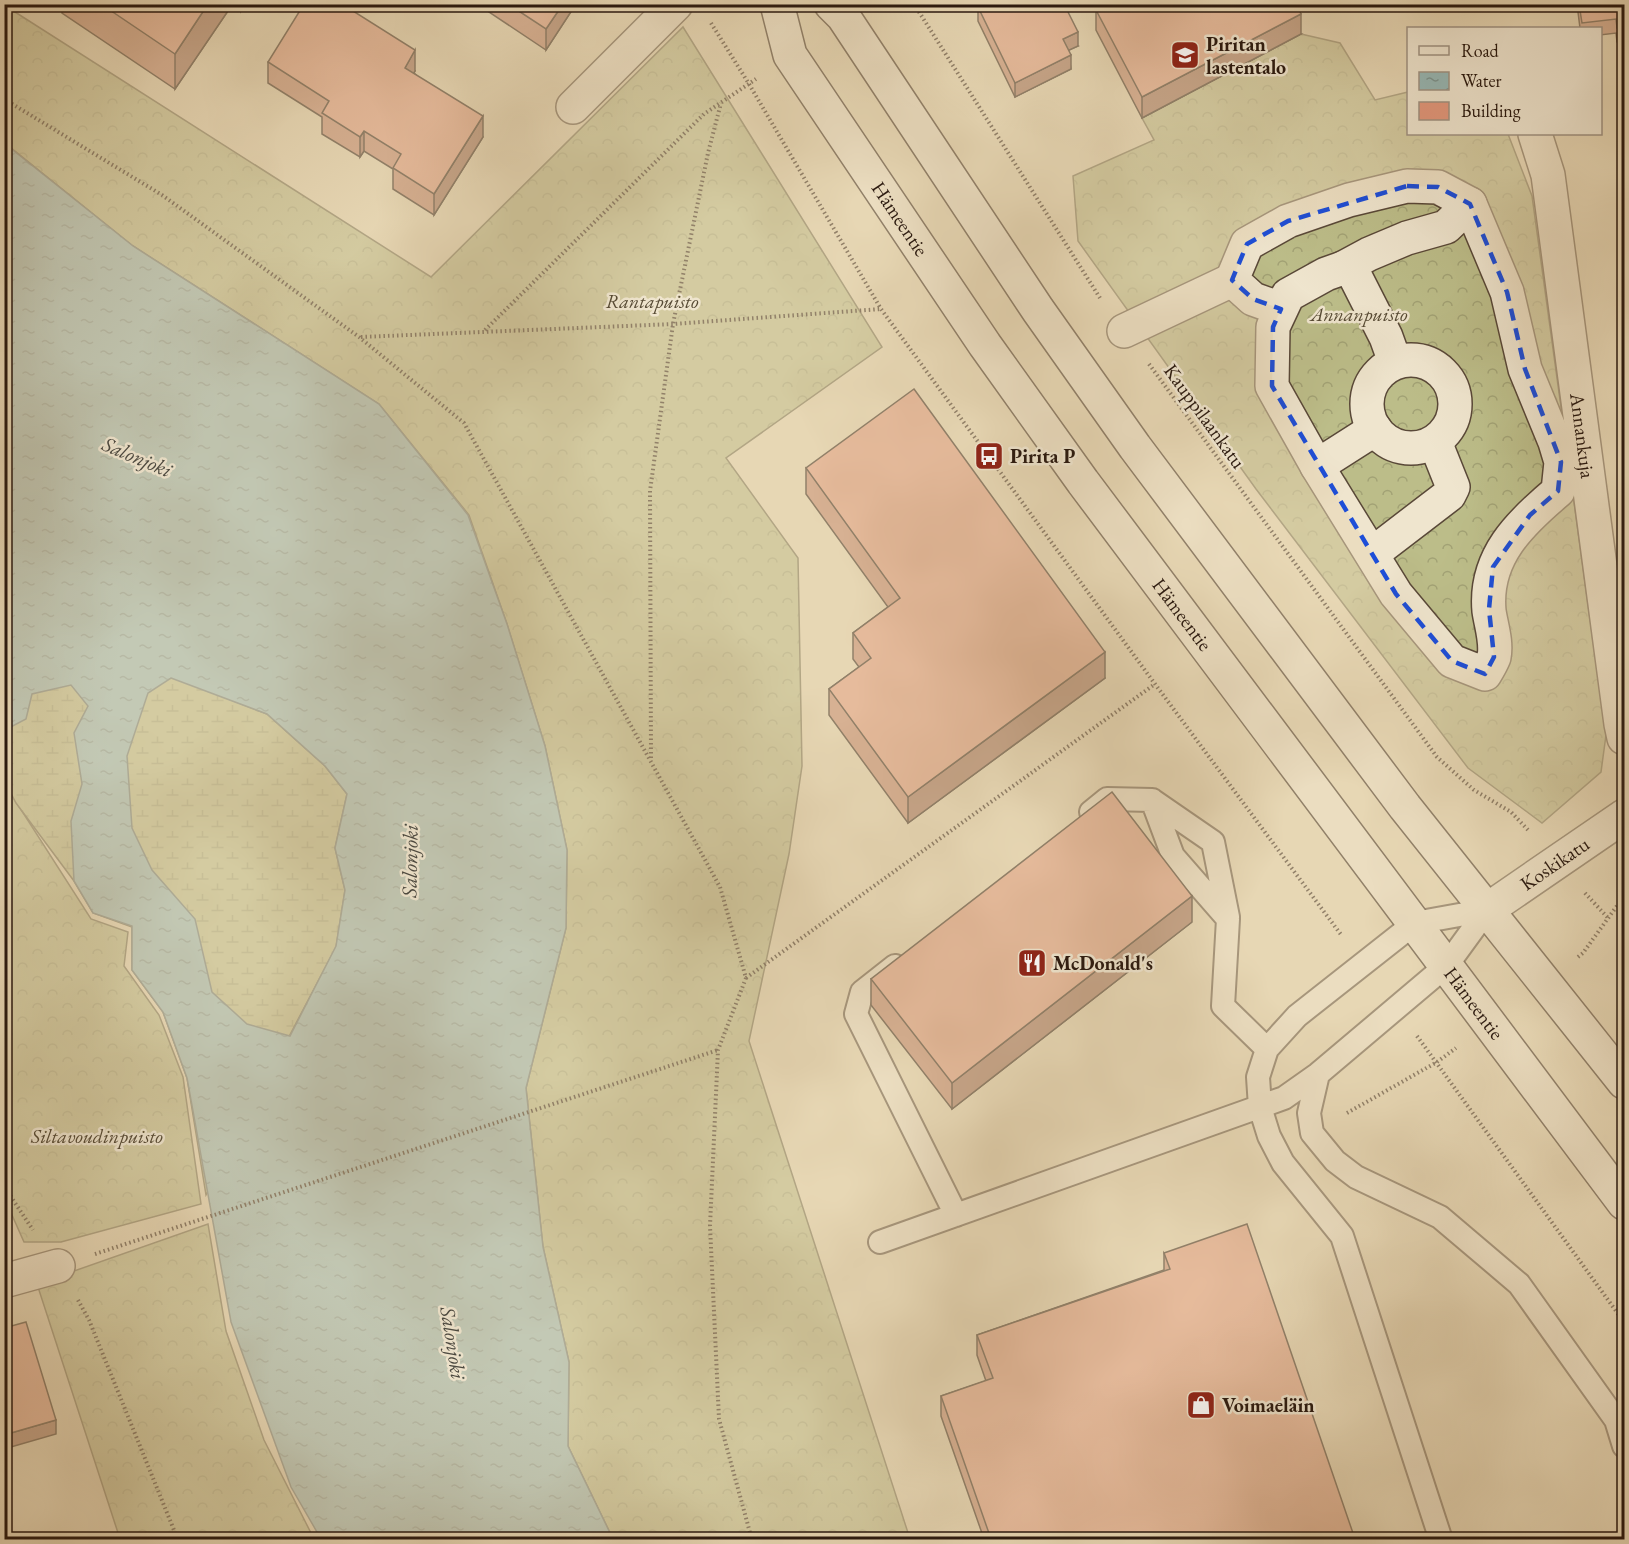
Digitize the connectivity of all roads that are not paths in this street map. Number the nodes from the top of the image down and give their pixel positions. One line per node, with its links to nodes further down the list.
1 (676, 4): 4 (street)
2 (777, 4): 22 (street, Hämeentie)
3 (831, 4): 20 (street)
4 (573, 107)
5 (1535, 135): 16 (street, Annankuja)
6 (1470, 204): 7 (street); 8 (street); 15 (street)
7 (1343, 268): 9 (street); 11 (street)
8 (1232, 280): 9 (street); 10 (street)
9 (1281, 309): 14 (street)
10 (1124, 331)
11 (1395, 362): 12 (street); 13 (street)
12 (1375, 429): 13 (street); 14 (street)
13 (1435, 442): 15 (street)
14 (1317, 466): 15 (street)
15 (1372, 554)
16 (1624, 738)
17 (1152, 800): 19 (lane); 21 (lane); 21 (lane)
18 (1624, 816): 20 (street, Koskikatu)
19 (1079, 822)
20 (1487, 910): 22 (lane); 24 (lane); 27 (street)
21 (1228, 919): 25 (lane)
22 (1416, 923): 24 (street, Hämeentie); 25 (lane)
23 (909, 955): 30 (lane)
24 (1447, 965): 26 (lane); 29 (street, Hämeentie)
25 (1268, 1049): 28 (lane)
26 (1318, 1074): 28 (lane); 34 (lane)
27 (1624, 1082)
28 (1260, 1107): 30 (lane); 35 (lane)
29 (1624, 1203)
30 (956, 1215): 31 (lane)
31 (880, 1242)
32 (58, 1266): 33 (street)
33 (4, 1281)
34 (1624, 1446)
35 (1441, 1539)

